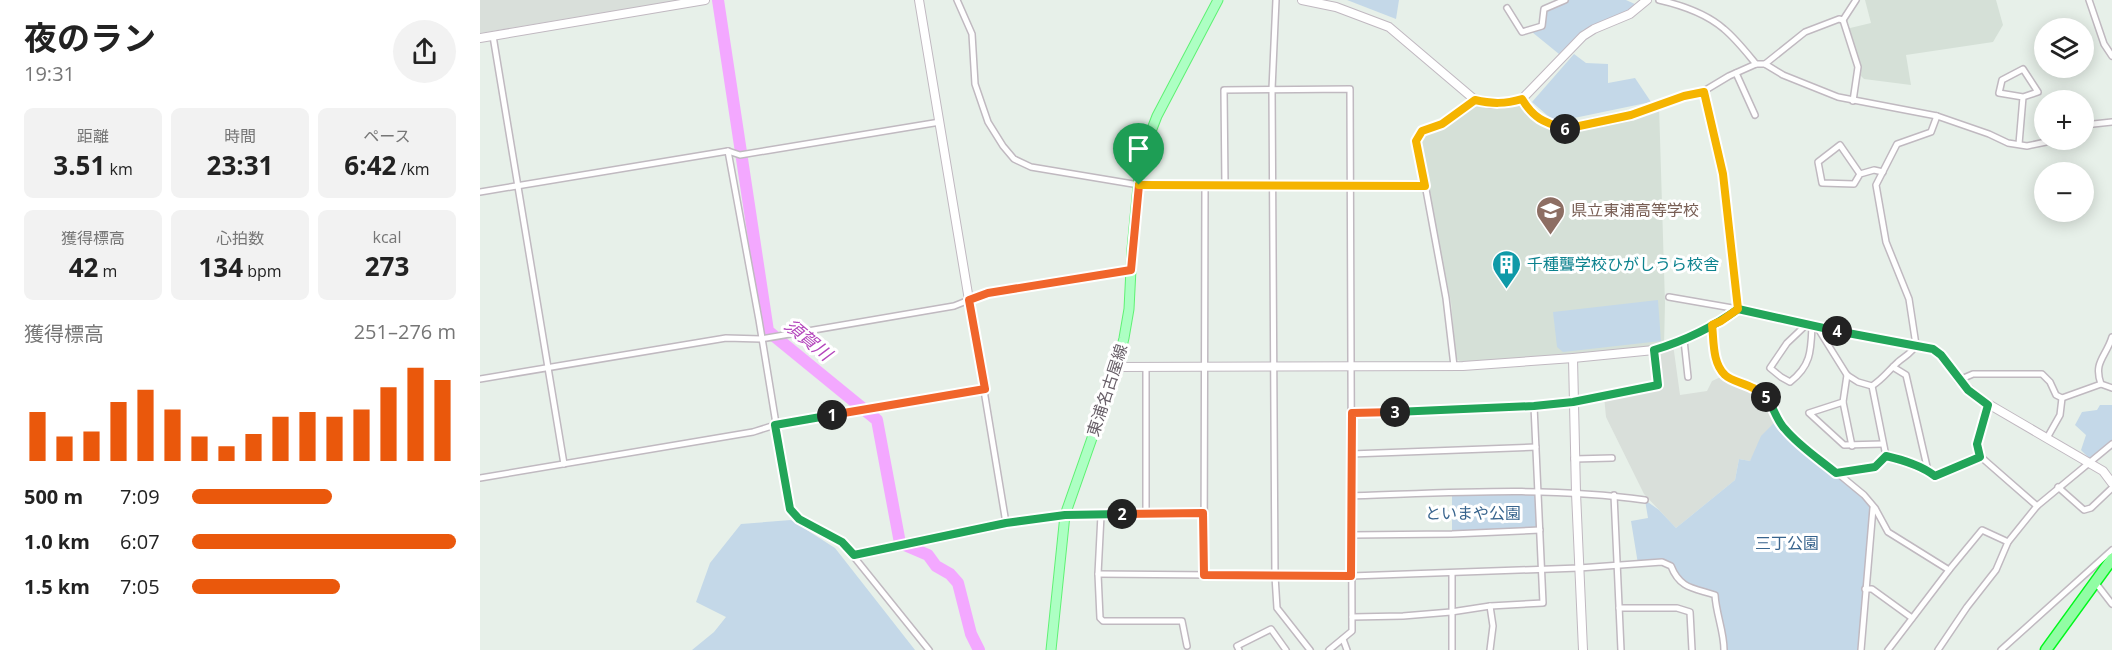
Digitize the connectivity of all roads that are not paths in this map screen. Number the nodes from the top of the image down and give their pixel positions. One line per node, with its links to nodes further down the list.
1 (705, 0): 14 (street)
2 (919, 0): 28 (street)
3 (957, 0): 36 (street)
4 (1218, 0): 36 (main road, 東浦名古屋線)
5 (1276, 0): 20 (street)
6 (1302, 0): 24 (street)
7 (1565, 0): 12 (street)
8 (1647, 0): 23 (street)
9 (1659, 0): 17 (street)
10 (1856, 0): 13 (street)
11 (2089, 0): 16 (street)
12 (1507, 8)
13 (1843, 20): 18 (street); 25 (street)
14 (493, 36): 15 (street); 38 (street)
15 (480, 38)
16 (2112, 56)
17 (1756, 64): 18 (street); 19 (street)
18 (1765, 64): 25 (street)
19 (1736, 73): 21 (street); 26 (street)
20 (1272, 89): 37 (street); 40 (street); 41 (street)
21 (1704, 92): 23 (street); 47 (street)
22 (2023, 97): 22 (street); 31 (street)
23 (1522, 99): 24 (street)
24 (1475, 100): 42 (street)
25 (1853, 101): 27 (street)
26 (1755, 115)
27 (1937, 116): 31 (street); 34 (street)
28 (940, 122): 33 (street); 46 (street)
29 (2112, 122): 30 (street)
30 (2094, 124)
31 (2019, 144): 32 (street)
32 (2034, 145)
33 (728, 151): 38 (street); 51 (street)
34 (1883, 172): 35 (street); 53 (street)
35 (1860, 174): 35 (street)
36 (1139, 185): 39 (street); 44 (main road, 東浦名古屋線)
37 (1225, 185): 39 (street); 40 (street)
38 (518, 186): 43 (street); 60 (street)
39 (1205, 186): 56 (street)
40 (1274, 186): 41 (street); 57 (street)
41 (1350, 186): 42 (street); 58 (street)
42 (1425, 186): 59 (street)
43 (480, 192)
44 (1131, 270): 46 (street); 61 (main road, 東浦名古屋線)
45 (1669, 297): 47 (street)
46 (969, 300): 51 (street); 71 (street)
47 (1738, 309): 48 (street); 49 (street)
48 (1712, 325): 52 (street); 92 (street)
49 (1812, 326): 49 (street); 53 (street); 64 (street)
50 (2112, 337): 68 (street)
51 (761, 339): 60 (street); 78 (street)
52 (1684, 340): 54 (street); 65 (street)
53 (1916, 345): 63 (street); 67 (street)
54 (1654, 350): 55 (street); 73 (street)
55 (1573, 358): 59 (street); 73 (street)
56 (1203, 366): 57 (street); 62 (street); 105 (street)
57 (1275, 366): 58 (street); 122 (street)
58 (1351, 366): 59 (street); 77 (street)
59 (1454, 366)
60 (548, 367): 66 (street); 90 (street)
61 (1117, 367): 62 (street); 106 (main road, 東浦名古屋線)
62 (1146, 367): 104 (street)
63 (1893, 368): 69 (street); 91 (street)
64 (1847, 375): 69 (street); 74 (street)
65 (1688, 377)
66 (480, 379)
67 (1959, 380): 72 (street); 75 (street)
68 (2101, 384): 70 (street); 72 (street)
69 (1872, 386): 80 (street)
70 (2112, 388)
71 (985, 389): 78 (street); 108 (street)
72 (2062, 398): 79 (street)
73 (1573, 402): 76 (street); 88 (street)
74 (1843, 402): 82 (street); 82 (street)
75 (1988, 405): 79 (street); 86 (street)
76 (1534, 406): 77 (street); 83 (street)
77 (1352, 413): 84 (street)
78 (775, 425): 90 (street); 113 (street)
79 (2047, 438): 89 (street)
80 (1883, 444): 82 (street); 85 (street)
81 (2112, 444): 89 (street)
82 (1852, 446)
83 (1536, 447): 84 (street); 97 (street)
84 (1352, 454): 100 (street)
85 (1886, 456): 91 (street); 92 (street)
86 (1980, 457): 91 (street); 103 (street)
87 (1612, 458): 88 (street)
88 (1574, 459): 98 (street)
89 (2089, 462): 94 (street); 95 (street)
90 (564, 464): 93 (street)
91 (1928, 471)
92 (1836, 473): 102 (street)
93 (480, 478)
94 (2112, 483)
95 (2058, 487): 96 (street); 103 (street)
96 (2112, 488)
97 (1538, 490): 98 (street); 100 (street); 109 (street)
98 (1575, 493): 99 (street); 116 (street)
99 (1614, 495): 101 (street); 115 (street)
100 (1351, 496): 110 (street)
101 (1645, 500)
102 (1873, 506): 118 (street); 125 (street)
103 (2037, 506): 111 (street)
104 (1146, 513): 105 (street); 107 (street)
105 (1203, 513): 121 (street)
106 (1065, 515): 107 (street); 108 (street); 135 (main road, 東浦名古屋線)
107 (1101, 515): 120 (street)
108 (1006, 523): 113 (street)
109 (1540, 530): 110 (street); 117 (street)
110 (1351, 535): 123 (street)
111 (2008, 542): 118 (street); 149 (street)
112 (2112, 550): 150 (street)
113 (854, 555): 134 (street)
114 (2112, 559): 124 (highway)
115 (1617, 566): 116 (street); 128 (street); 146 (street)
116 (1579, 568): 117 (street); 143 (street)
117 (1542, 569): 119 (street); 127 (street)
118 (1949, 570): 131 (street)
119 (1452, 573): 123 (street); 129 (street)
120 (1098, 574): 121 (street); 133 (street)
121 (1204, 575): 122 (street)
122 (1275, 576): 123 (street); 138 (street)
123 (1351, 576): 130 (street)
124 (2095, 582): 126 (street); 151 (highway)
125 (1865, 589): 131 (street); 147 (street)
126 (2112, 604)
127 (1490, 606): 129 (street); 142 (street)
128 (1619, 608): 144 (street); 145 (street)
129 (1451, 612): 130 (street); 141 (street)
130 (1352, 617): 132 (street)
131 (1912, 618): 148 (street)
132 (1343, 639): 139 (street); 140 (street)
133 (1187, 646)
134 (929, 650)
135 (1051, 650)
136 (1239, 650): 137 (street)
137 (1286, 650)
138 (1310, 650)
139 (1329, 650)
140 (1347, 650)
141 (1452, 650)
142 (1490, 650)
143 (1583, 650)
144 (1621, 650)
145 (1692, 650)
146 (1724, 650)
147 (1861, 650)
148 (1888, 650)
149 (1938, 650)
150 (2001, 650)
151 (2046, 650)

